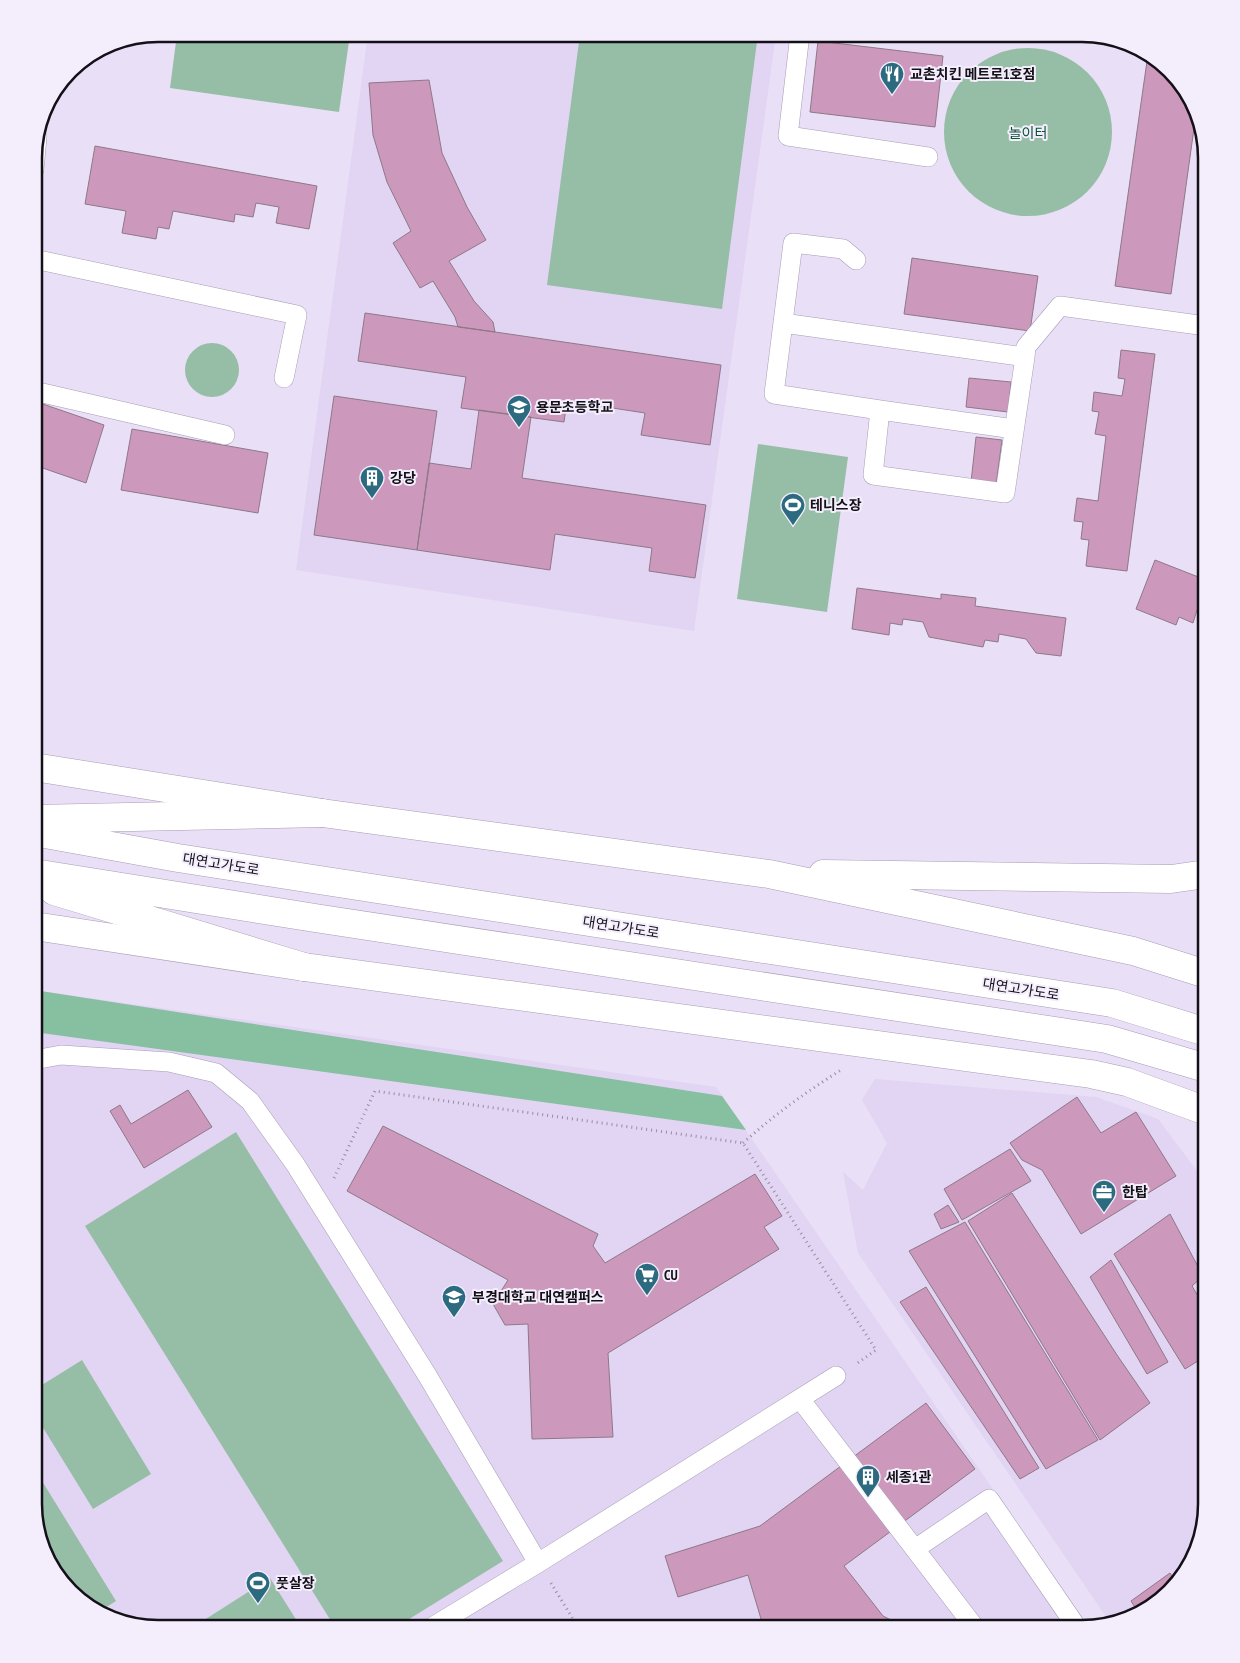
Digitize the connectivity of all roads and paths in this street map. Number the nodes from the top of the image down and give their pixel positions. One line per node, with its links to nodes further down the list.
1 (799, 43): 2 (lane)
2 (928, 156)
3 (856, 260): 5 (lane)
4 (43, 261): 8 (lane)
5 (783, 323): 7 (lane); 10 (lane)
6 (1198, 325): 7 (lane)
7 (1025, 357): 11 (lane)
8 (284, 378)
9 (43, 393): 12 (lane)
10 (880, 410): 11 (lane); 11 (lane)
11 (1014, 429)
12 (225, 434)
13 (43, 768): 14 (main road)
14 (322, 813): 15 (main road); 17 (main road)
15 (43, 819)
16 (42, 834): 24 (main road, 대연고가도로)
17 (769, 874): 19 (main road); 23 (main road)
18 (42, 875): 26 (main road)
19 (1198, 875)
20 (42, 888): 22 (main road)
21 (42, 927): 22 (main road)
22 (304, 967): 28 (main road)
23 (1198, 971)
24 (1198, 1030)
25 (42, 1058): 32 (lane)
26 (1198, 1066)
27 (844, 1068): 31 (path)
28 (1127, 1082): 29 (main road); 30 (main road)
29 (1198, 1108)
30 (1198, 1124)
31 (743, 1143): 32 (path); 33 (path)
32 (321, 1205): 36 (lane)
33 (836, 1376): 34 (lane)
34 (800, 1399): 35 (lane); 36 (lane)
35 (915, 1549): 39 (lane); 40 (lane)
36 (538, 1563): 37 (lane); 38 (path)
37 (444, 1620)
38 (574, 1620)
39 (969, 1620)
40 (1072, 1620)

